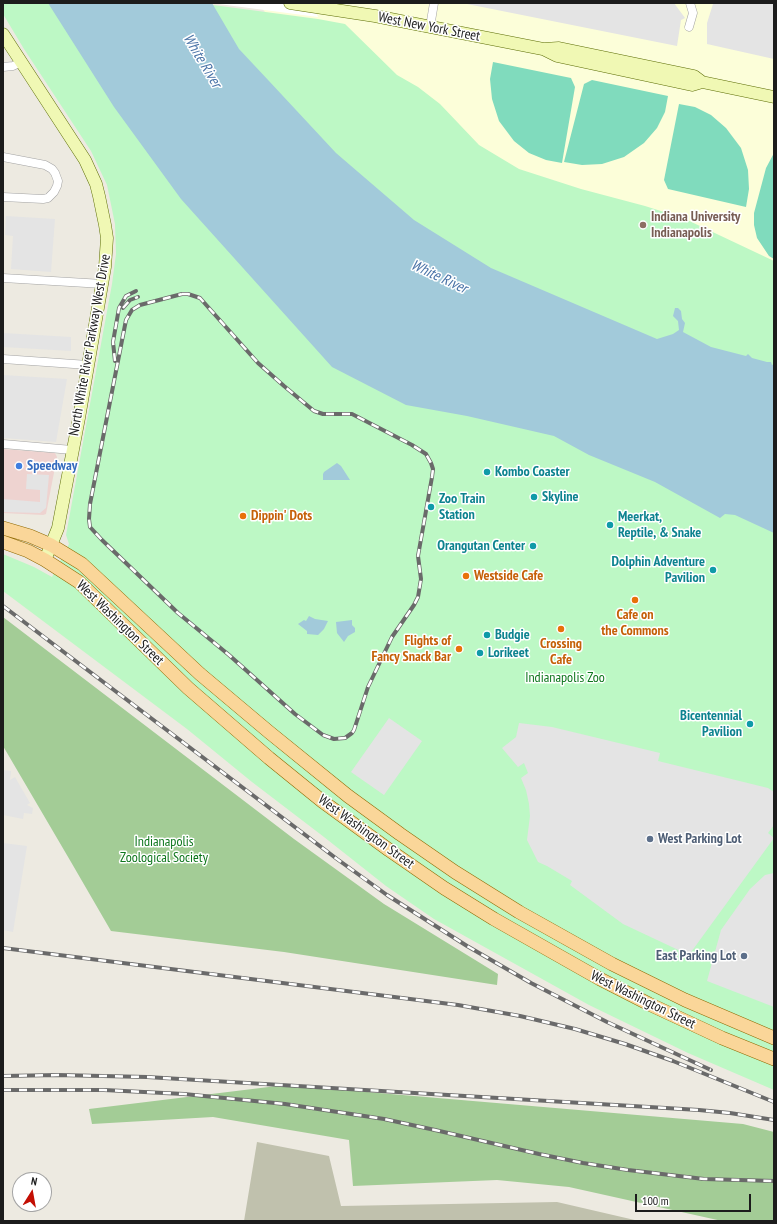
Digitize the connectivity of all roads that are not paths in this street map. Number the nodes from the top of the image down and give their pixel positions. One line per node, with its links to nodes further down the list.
1 (290, 3): 4 (main road, West New York Street)
2 (434, 3): 5 (street)
3 (690, 3): 6 (street)
4 (333, 6): 5 (main road, West New York Street)
5 (430, 27): 10 (main road, West New York Street)
6 (689, 27)
7 (3, 34): 8 (main road, North White River Parkway West Drive)
8 (20, 62): 9 (street); 14 (main road, North White River Parkway West Drive)
9 (3, 66)
10 (774, 97)
11 (3, 157): 12 (street)
12 (3, 197)
13 (3, 278): 14 (street)
14 (103, 284): 16 (main road, North White River Parkway West Drive)
15 (3, 360): 16 (street)
16 (88, 365): 18 (main road, North White River Parkway West Drive)
17 (3, 444): 18 (street)
18 (72, 450): 21 (main road, North White River Parkway West Drive)
19 (3, 528): 21 (main road, West Washington Street)
20 (3, 542): 22 (main road, West Washington Street)
21 (51, 545): 22 (main road, North White River Parkway West Drive); 23 (main road, West Washington Street)
22 (45, 560): 24 (main road, West Washington Street)
23 (774, 1038)
24 (774, 1059)

